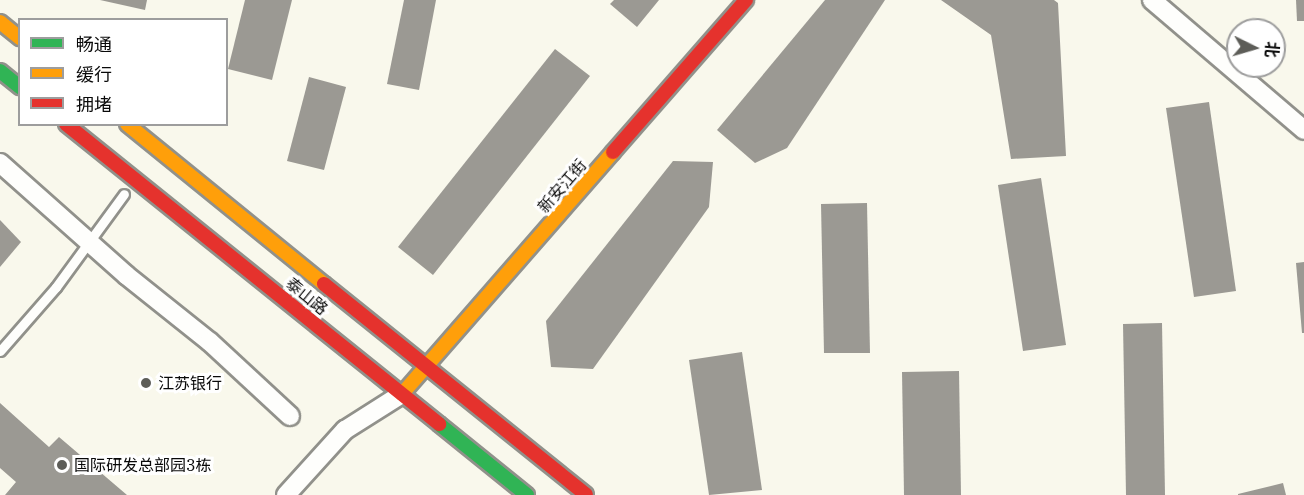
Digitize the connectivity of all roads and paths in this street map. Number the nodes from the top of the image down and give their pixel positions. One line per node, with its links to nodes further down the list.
1 (746, 0): 14 (street, 新安江街)
2 (1152, 0): 9 (street)
3 (0, 22): 4 (street)
4 (18, 36)
5 (0, 71): 6 (street)
6 (18, 85)
7 (68, 126): 15 (street, 泰山路)
8 (129, 126): 14 (street, 泰山路)
9 (1304, 130)
10 (0, 163): 12 (street)
11 (124, 194): 12 (lane)
12 (88, 242): 13 (lane); 16 (street)
13 (0, 351)
14 (427, 366): 15 (street, 新安江街); 19 (street, 泰山路)
15 (402, 394): 17 (street); 18 (street, 泰山路)
16 (290, 416)
17 (286, 495)
18 (527, 495)
19 (586, 495)

